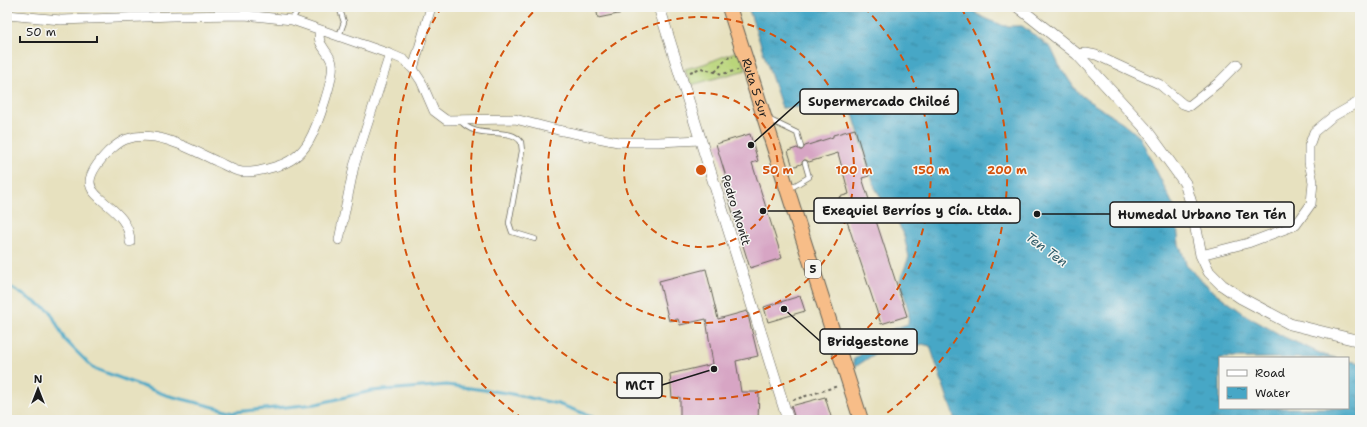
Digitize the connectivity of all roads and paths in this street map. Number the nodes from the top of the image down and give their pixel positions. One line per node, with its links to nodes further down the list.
1 (299, 7): 9 (lane)
2 (340, 7): 11 (lane)
3 (431, 7): 16 (street)
4 (659, 7): 18 (street, Pedro Montt)
5 (729, 7): 14 (highway, Ruta 5 Sur / 5)
6 (1018, 7): 13 (street)
7 (173, 11): 8 (street); 9 (street)
8 (7, 15)
9 (292, 20): 10 (street)
10 (320, 30): 11 (street); 28 (street)
11 (339, 36): 12 (street)
12 (390, 54): 16 (street); 27 (street)
13 (1077, 54): 15 (street); 29 (street)
14 (747, 61): 17 (path); 17 (path); 20 (highway, Ruta 5 Sur / 5)
15 (1237, 64)
16 (413, 69): 21 (street)
17 (715, 72): 18 (path)
18 (680, 75): 22 (street, Pedro Montt)
19 (1360, 101): 29 (street)
20 (764, 117): 23 (lane); 25 (highway, Ruta 5 Sur / 5)
21 (460, 120): 22 (street); 26 (lane)
22 (701, 140): 32 (street, Pedro Montt)
23 (801, 147)
24 (805, 163): 25 (lane)
25 (788, 190): 31 (highway, Ruta 5 Sur / 5)
26 (535, 238)
27 (339, 240)
28 (130, 242)
29 (1201, 255): 30 (street)
30 (1360, 341)
31 (849, 382): 32 (path); 34 (highway, Ruta 5 Sur / 5)
32 (783, 403): 33 (street, Pedro Montt)
33 (788, 420)
34 (861, 420)

